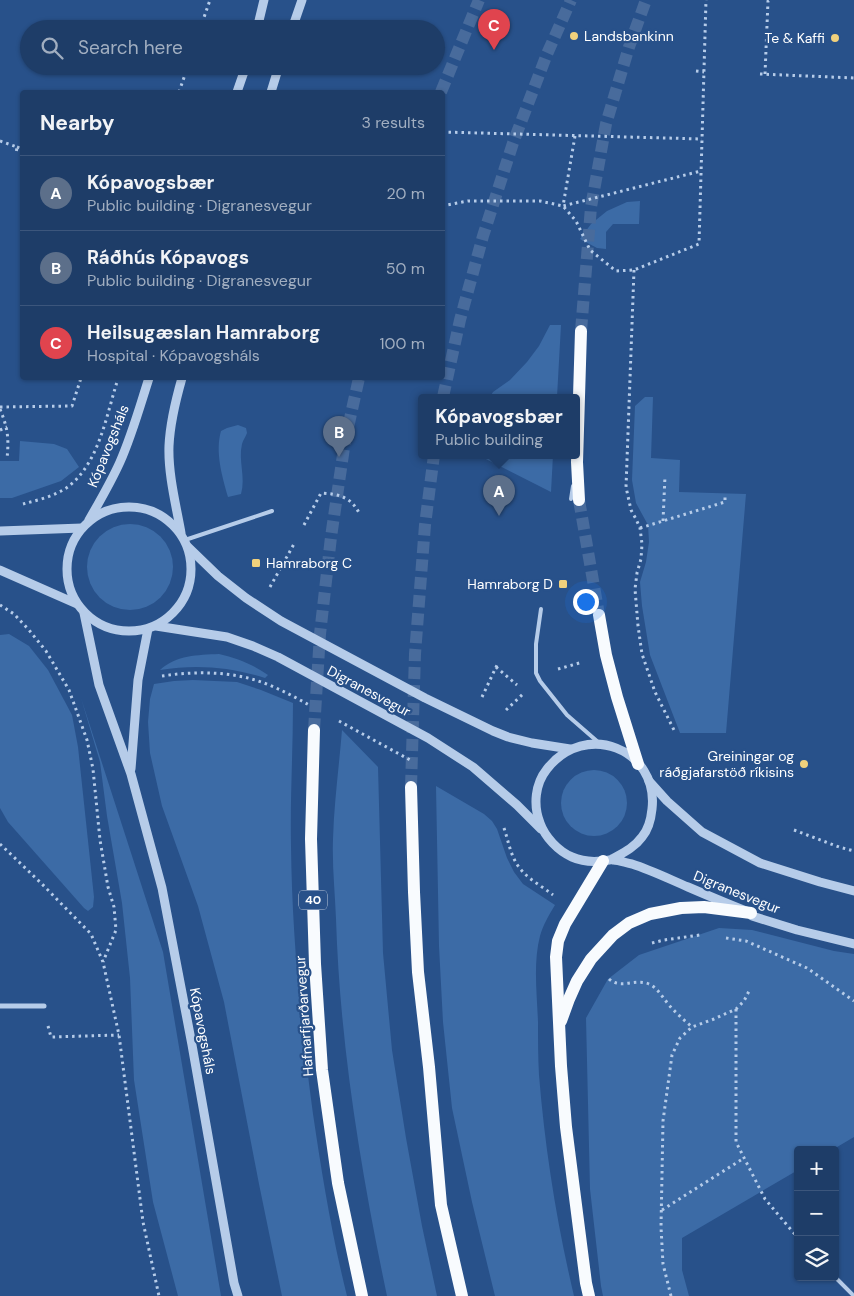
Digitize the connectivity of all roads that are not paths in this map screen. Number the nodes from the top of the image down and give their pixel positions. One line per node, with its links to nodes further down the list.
1 (264, 0): 3 (street)
2 (302, 0): 4 (street)
3 (260, 20)
4 (295, 20)
5 (243, 75): 7 (street)
6 (276, 75): 8 (street)
7 (238, 90)
8 (272, 90)
9 (581, 331): 12 (main road)
10 (148, 380): 16 (street, Kópavogsháls)
11 (182, 380): 18 (street)
12 (579, 394)
13 (577, 459): 14 (main road)
14 (575, 499)
15 (272, 511): 18 (lane)
16 (85, 525): 17 (street); 18 (street); 20 (street)
17 (0, 531)
18 (185, 540): 24 (street); 27 (street, Digranesvegur)
19 (0, 570): 20 (street)
20 (77, 604): 22 (street)
21 (541, 610): 26 (lane)
22 (84, 613): 24 (street); 29 (street, Kópavogsháls)
23 (599, 615): 28 (main road)
24 (152, 628): 29 (street, Kópavogsháls); 32 (street, Digranesvegur)
25 (314, 730): 42 (main road, Hafnarfjarðarvegur / 40)
26 (600, 744): 27 (street); 28 (street)
27 (570, 749): 32 (street)
28 (638, 764): 30 (street)
29 (131, 774): 41 (street, Kópavogsháls)
30 (649, 780): 33 (street); 34 (street)
31 (411, 787): 43 (main road)
32 (543, 831): 33 (street)
33 (607, 860): 35 (street, Digranesvegur); 39 (main road)
34 (854, 891)
35 (750, 913): 36 (street, Digranesvegur); 39 (main road)
36 (854, 944)
37 (0, 1006): 38 (street)
38 (44, 1006)
39 (558, 1029): 44 (main road)
40 (839, 1281): 45 (lane)
41 (238, 1296)
42 (362, 1296)
43 (462, 1296)
44 (589, 1296)
45 (854, 1296)

